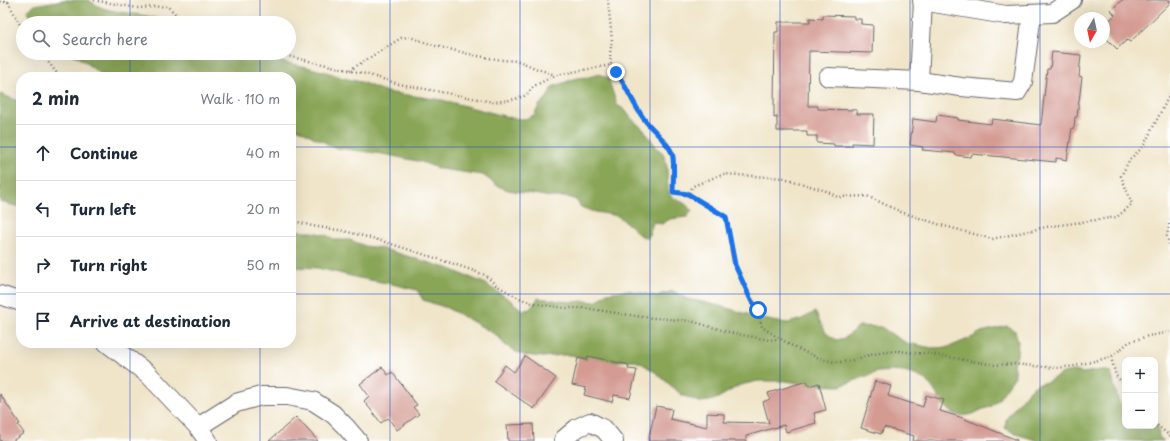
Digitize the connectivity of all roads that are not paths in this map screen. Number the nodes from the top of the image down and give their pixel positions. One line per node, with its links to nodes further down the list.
1 (1072, 0): 3 (street)
2 (922, 1): 3 (street); 5 (street)
3 (1032, 14): 5 (street)
4 (828, 77): 5 (street)
5 (919, 81)
6 (0, 295): 7 (street)
7 (16, 300)
8 (114, 348): 9 (street)
9 (203, 434): 10 (street)
10 (358, 441)
11 (563, 441): 12 (street)
12 (614, 441)

